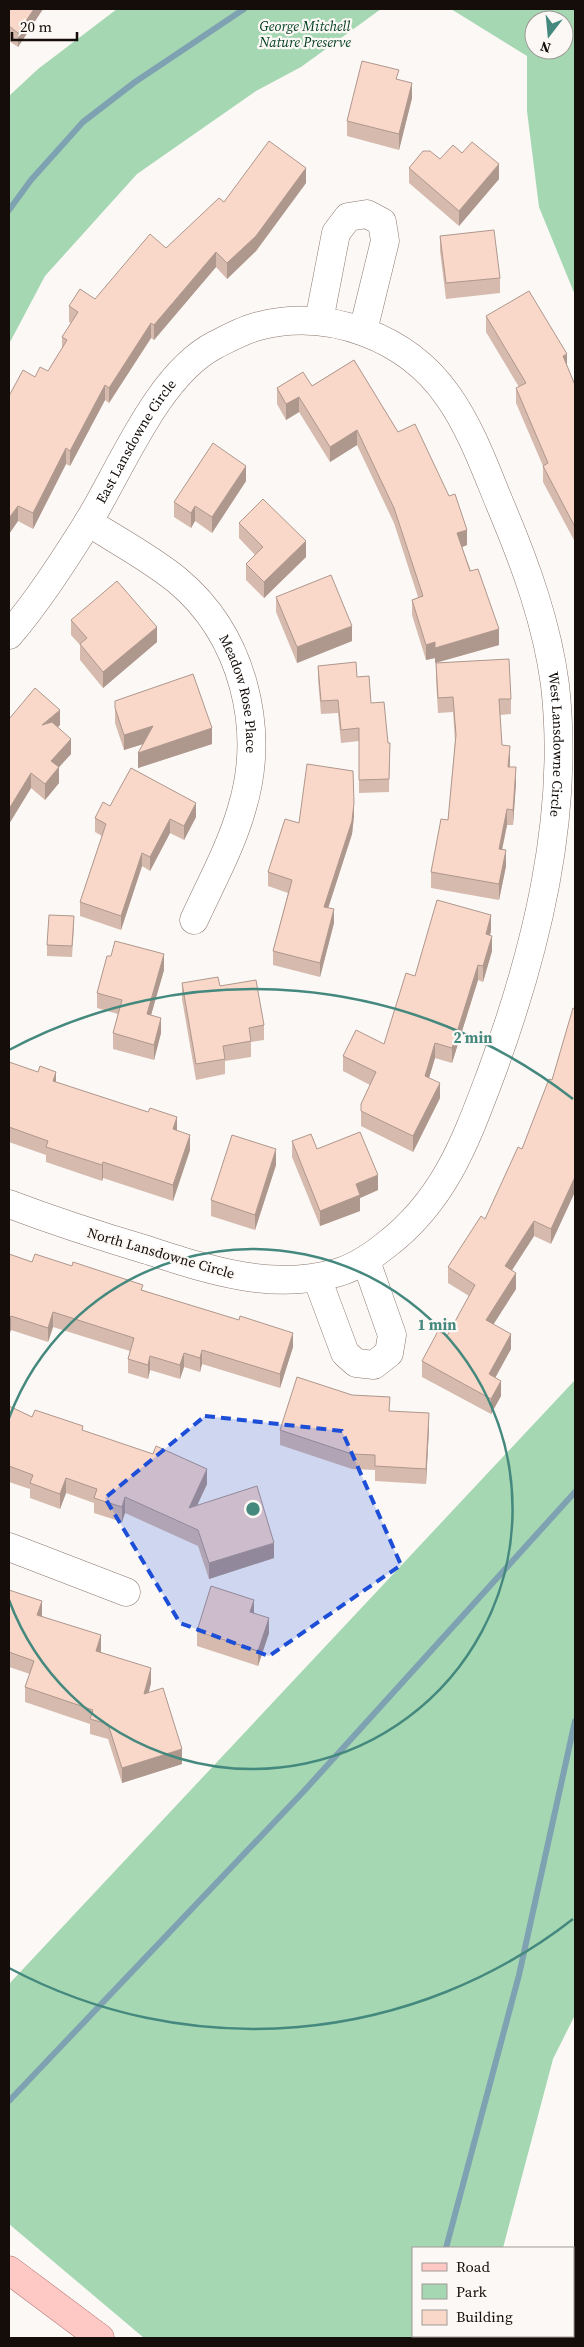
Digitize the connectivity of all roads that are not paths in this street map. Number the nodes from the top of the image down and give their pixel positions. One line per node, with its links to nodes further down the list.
1 (340, 325): 1 (street); 2 (street, East Lansdowne Circle); 6 (street, West Lansdowne Circle)
2 (88, 522): 3 (street, East Lansdowne Circle); 4 (street, Meadow Rose Place)
3 (9, 636)
4 (194, 920)
5 (9, 1204): 7 (street, North Lansdowne Circle)
6 (366, 1261): 7 (street, West Lansdowne Circle); 7 (street)
7 (329, 1275)
8 (9, 1547): 9 (street)
9 (126, 1592)
10 (9, 2270): 11 (main road)
11 (100, 2338)

